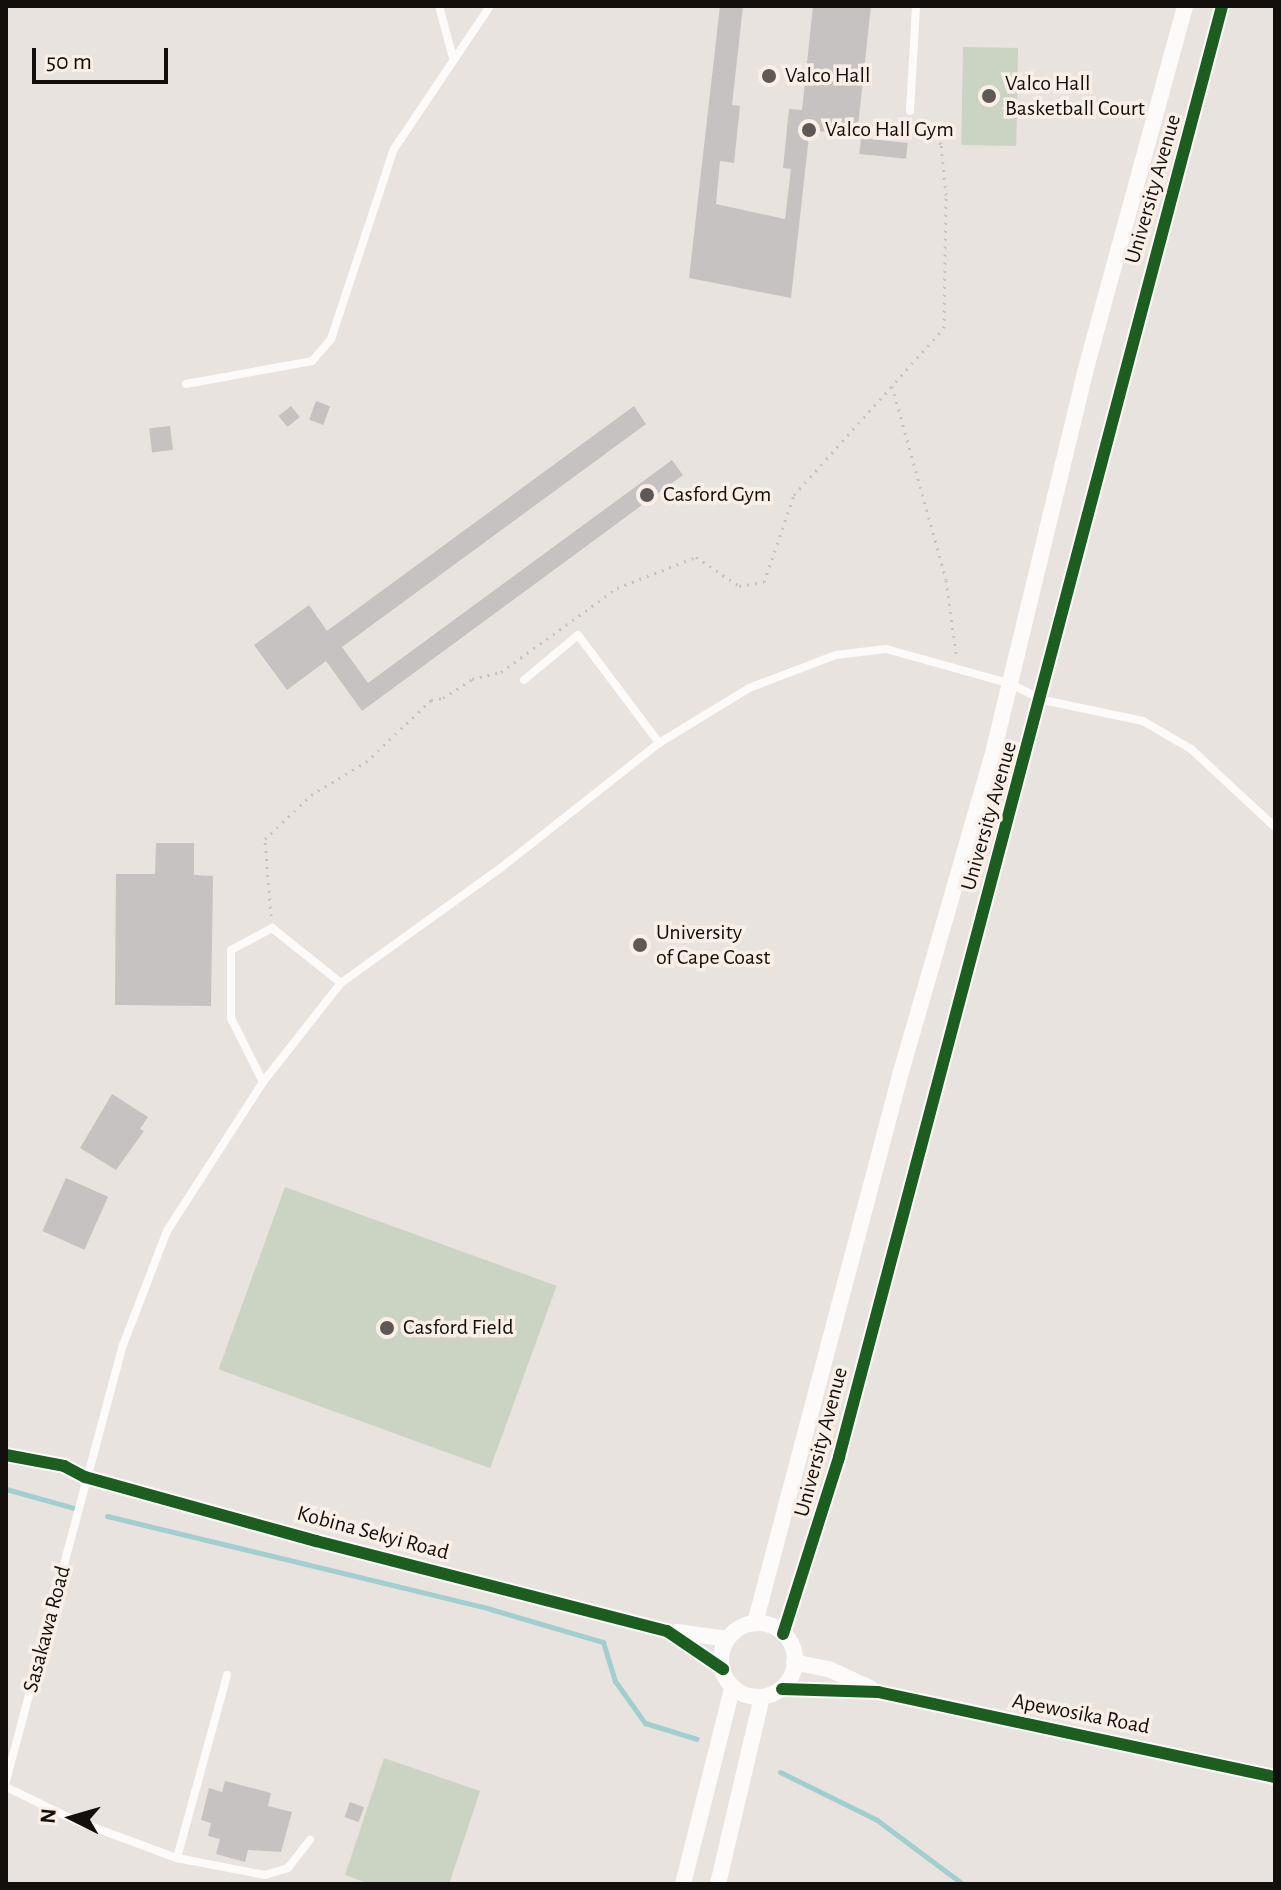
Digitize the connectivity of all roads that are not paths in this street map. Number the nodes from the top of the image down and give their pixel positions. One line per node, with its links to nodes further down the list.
1 (439, 6): 6 (lane)
2 (490, 6): 6 (lane)
3 (916, 6): 7 (lane)
4 (1185, 6): 10 (street, University Avenue)
5 (1222, 6): 11 (street, University Avenue)
6 (453, 58): 8 (lane)
7 (910, 111)
8 (186, 384)
9 (524, 680): 12 (lane)
10 (1011, 684): 11 (lane, Sasakawa Road); 12 (lane, Sasakawa Road); 18 (street, University Avenue)
11 (1043, 700): 13 (lane, Sasakawa Road); 20 (street, University Avenue)
12 (659, 743): 14 (lane, Sasakawa Road)
13 (1275, 827)
14 (341, 983): 15 (lane, Sasakawa Road); 15 (lane)
15 (263, 1082): 17 (lane, Sasakawa Road)
16 (6, 1455): 17 (street, Kobina Sekyi Road)
17 (87, 1478): 19 (street, Kobina Sekyi Road); 30 (lane, Sasakawa Road)
18 (755, 1623): 20 (street); 21 (street)
19 (667, 1631): 21 (street); 23 (street, Kobina Sekyi Road)
20 (783, 1634): 22 (street)
21 (728, 1639): 23 (street)
22 (794, 1662): 26 (street); 27 (street)
23 (723, 1669): 25 (street)
24 (227, 1675): 33 (lane)
25 (732, 1689): 28 (street); 34 (street)
26 (782, 1689): 27 (street); 28 (street)
27 (878, 1692): 29 (street, Apewosika Road)
28 (762, 1697): 35 (street)
29 (1275, 1777)
30 (6, 1781)
31 (6, 1787): 33 (lane)
32 (310, 1840): 33 (lane)
33 (177, 1858)
34 (683, 1884)
35 (718, 1884)

